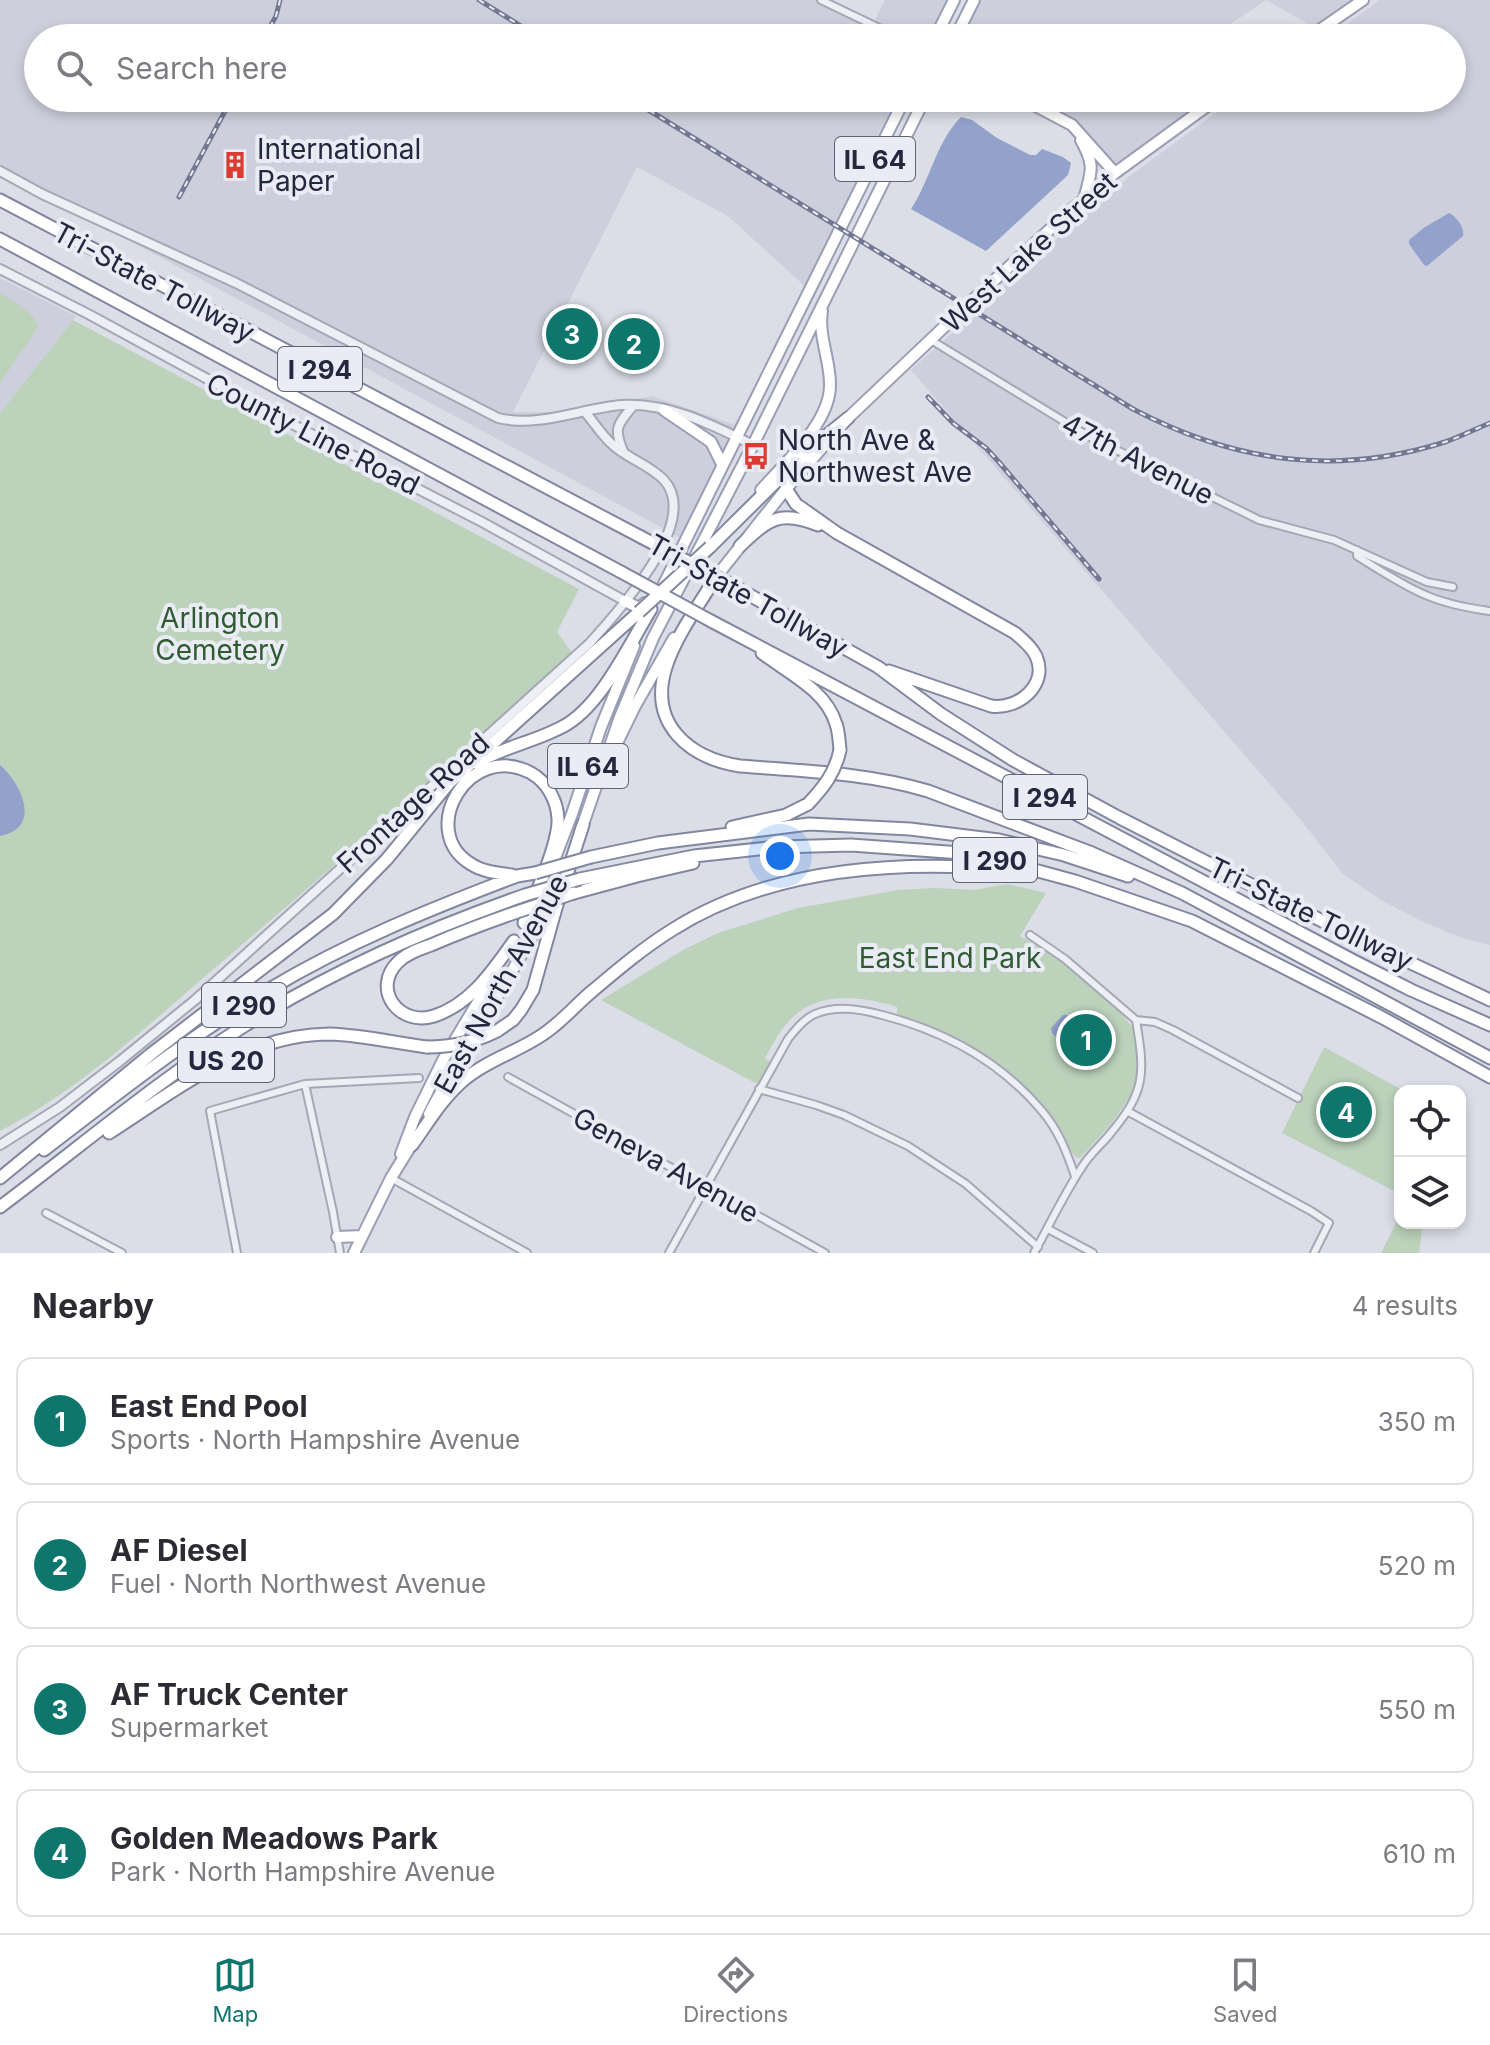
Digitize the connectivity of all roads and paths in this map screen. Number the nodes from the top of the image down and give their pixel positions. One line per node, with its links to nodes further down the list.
1 (821, 0): 5 (street)
2 (954, 0): 6 (main road)
3 (974, 0): 7 (main road)
4 (1363, 0): 8 (main road)
5 (871, 24)
6 (942, 24)
7 (962, 24)
8 (1328, 24)
9 (898, 112): 26 (main road, IL 64)
10 (918, 112): 20 (main road, IL 64)
11 (1047, 112): 13 (main road)
12 (1199, 112): 15 (main road, West Lake Street / US 20)
13 (1072, 125): 15 (main road); 17 (main road)
14 (0, 171): 24 (street)
15 (1115, 173): 17 (main road, West Lake Street / US 20)
16 (0, 200): 44 (highway, Tri-State Tollway / I 294, bridge)
17 (1084, 200): 21 (main road, West Lake Street / US 20)
18 (0, 239): 43 (highway, Tri-State Tollway / I 294, bridge)
19 (0, 269): 40 (street, County Line Road)
20 (823, 303): 27 (main road, IL 64); 35 (main road)
21 (931, 340): 25 (main road, West Lake Street / US 20); 32 (street, 47th Avenue)
22 (633, 406): 23 (street); 24 (street); 28 (street)
23 (664, 410): 26 (street); 30 (main road)
24 (585, 412): 28 (street, Frontage Road)
25 (848, 418): 29 (highway, US 20); 31 (main road, US 20)
26 (736, 436): 27 (street); 30 (main road, IL 64)
27 (753, 445): 46 (main road, East North Avenue / IL 64)
28 (624, 452): 40 (street, Frontage Road)
29 (795, 462): 31 (highway); 35 (highway, US 20)
30 (722, 464): 41 (main road, IL 64)
31 (786, 489): 33 (highway); 36 (main road, US 20)
32 (1278, 525): 34 (street); 37 (street, 47th Avenue)
33 (837, 533): 36 (highway); 44 (highway)
34 (1282, 534)
35 (708, 546): 41 (highway, US 20, bridge)
36 (740, 546): 38 (main road, US 20)
37 (1357, 550): 39 (street, 47th Avenue); 42 (street, 47th Avenue)
38 (714, 580): 46 (main road, US 20); 52 (highway)
39 (1453, 587)
40 (625, 601): 41 (main road); 67 (street, Frontage Road)
41 (645, 608): 45 (highway, US 20); 45 (highway); 53 (main road, East North Avenue / IL 64)
42 (1489, 611)
43 (736, 633): 48 (highway, bridge); 58 (highway, Tri-State Tollway / I 294)
44 (878, 667): 56 (highway, Tri-State Tollway / I 294)
45 (449, 783): 72 (highway, US 20)
46 (591, 804): 47 (main road, East North Avenue / US 20)
47 (583, 825): 68 (main road, East North Avenue / IL 64); 69 (highway, US 20, bridge)
48 (658, 843): 51 (highway, I 290, bridge); 52 (highway, I 290)
49 (777, 847): 50 (highway, I 290); 53 (highway, bridge); 69 (highway, I 290, bridge)
50 (1045, 873): 61 (highway, I 290); 68 (highway)
51 (517, 876): 53 (highway); 72 (highway, I 290)
52 (1182, 893): 59 (highway, I 290)
53 (520, 917): 55 (main road, East North Avenue / IL 64); 55 (highway)
54 (1030, 935): 57 (street)
55 (514, 941): 71 (main road, East North Avenue / IL 64)
56 (1490, 1000)
57 (1136, 1020): 65 (street); 66 (street)
58 (1490, 1025)
59 (1490, 1058)
60 (508, 1077): 73 (street, Geneva Avenue)
61 (1490, 1077)
62 (419, 1078): 63 (street)
63 (305, 1084): 78 (street); 81 (street)
64 (759, 1089): 70 (street); 73 (street); 79 (street)
65 (1298, 1098)
66 (1127, 1111): 70 (street); 88 (street)
67 (0, 1145)
68 (412, 1145): 71 (main road, East North Avenue / IL 64)
69 (50, 1169): 74 (highway, I 290)
70 (1075, 1176): 76 (street)
71 (391, 1178): 77 (main road, East North Avenue / IL 64); 84 (street)
72 (0, 1181)
73 (705, 1188): 85 (street); 86 (street, Geneva Avenue)
74 (0, 1207)
75 (46, 1213): 80 (street)
76 (1048, 1229): 79 (street); 87 (street)
77 (362, 1236): 78 (main road); 83 (main road, East North Avenue / IL 64)
78 (337, 1237): 82 (street)
79 (1036, 1250)
80 (122, 1253)
81 (237, 1253)
82 (340, 1253)
83 (354, 1253)
84 (527, 1253)
85 (669, 1253)
86 (825, 1253)
87 (1093, 1253)
88 (1314, 1253)

